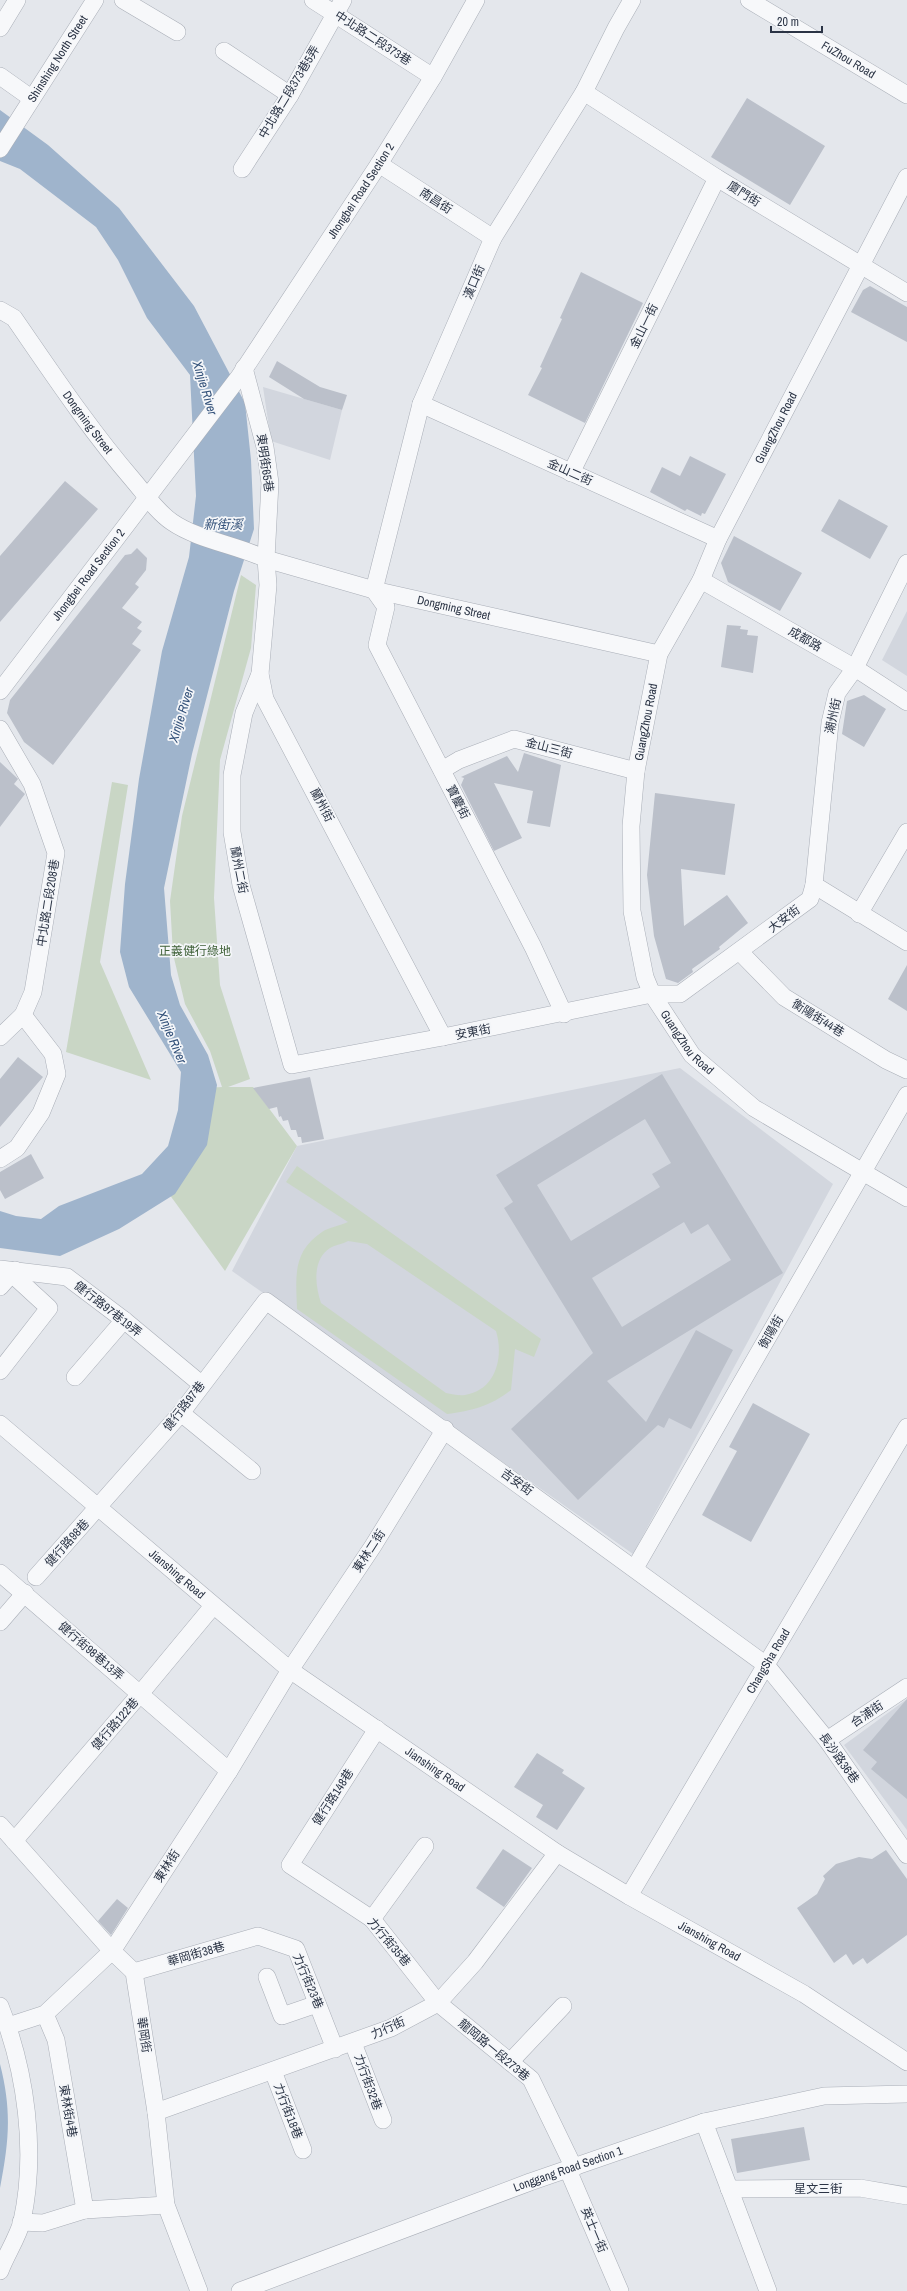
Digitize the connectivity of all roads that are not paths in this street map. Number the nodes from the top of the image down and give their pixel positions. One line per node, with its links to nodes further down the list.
1 (17, 0): 9 (street)
2 (95, 0): 17 (street, Shinshing North Street)
3 (123, 0): 10 (street)
4 (313, 0): 8 (street, 中北路二段373巷)
5 (476, 0): 13 (street, Jhongbei Road Section 2)
6 (632, 0): 14 (street, 漢口街)
7 (749, 0): 16 (street, FuZhou Road)
8 (339, 7): 13 (street, 中北路二段373巷); 15 (street, 中北路二段373巷5弄)
9 (0, 28)
10 (177, 32)
11 (224, 51): 15 (street)
12 (0, 76): 17 (street)
13 (433, 77): 19 (street, Jhongbei Road Section 2)
14 (584, 92): 22 (street, 廈門街); 23 (street, 漢口街)
15 (290, 95): 20 (street, 中北路二段373巷5弄)
16 (907, 95)
17 (31, 98): 18 (street, Shinshing North Street)
18 (0, 149)
19 (379, 164): 23 (street, 南昌街); 27 (street, Jhongbei Road Section 2)
20 (242, 169)
21 (907, 177): 24 (street, GuangZhou Road)
22 (717, 178): 24 (street, 廈門街); 29 (street, 金山一街)
23 (493, 238): 28 (street, 漢口街)
24 (860, 266): 25 (street, 廈門街); 31 (street, GuangZhou Road)
25 (907, 293)
26 (0, 310): 30 (street, Dongming Street)
27 (241, 372): 30 (street, Jhongbei Road Section 2); 32 (street, 東明街65巷)
28 (422, 404): 29 (street, 金山二街); 35 (street, 漢口街)
29 (571, 473): 31 (street, 金山二街)
30 (148, 497): 32 (street, Dongming Street); 39 (street, Jhongbei Road Section 2)
31 (718, 539): 34 (street, GuangZhou Road)
32 (258, 555): 35 (street, Dongming Street); 38 (street, 蘭州街)
33 (907, 563): 37 (street, 潮州街)
34 (701, 580): 36 (street, GuangZhou Road); 37 (street, 成都路)
35 (374, 590): 36 (street, Dongming Street); 42 (street, 寶慶街)
36 (659, 654): 43 (street, GuangZhou Road)
37 (855, 668): 40 (street, 成都路); 45 (street, 潮州街)
38 (260, 674): 53 (street, 蘭州街); 54 (street, 蘭州二街)
39 (0, 690)
40 (907, 702)
41 (0, 729): 51 (street, 中北路二段208巷)
42 (442, 770): 43 (street, 金山三街); 50 (street, 寶慶街)
43 (636, 772): 49 (street, GuangZhou Road)
44 (907, 832): 46 (street)
45 (814, 885): 46 (street); 48 (street, 大安街)
46 (859, 914): 47 (street)
47 (907, 942)
48 (740, 952): 49 (street, 大安街); 55 (street, 衡陽街44巷)
49 (652, 994): 50 (street, 安東街); 58 (street, GuangZhou Road)
50 (564, 1014): 53 (street, 安東街)
51 (23, 1015): 52 (street); 57 (street)
52 (0, 1037)
53 (443, 1037): 54 (street, 安東街)
54 (292, 1065)
55 (907, 1070)
56 (907, 1095): 58 (street, 衡陽街)
57 (0, 1159)
58 (863, 1173): 59 (street, GuangZhou Road); 73 (street, 衡陽街)
59 (907, 1198)
60 (9, 1271): 61 (street); 63 (street, 健行路97巷19弄); 64 (street)
61 (0, 1287)
62 (266, 1301): 66 (street, 健行路97巷); 69 (street, 吉安街)
63 (124, 1320): 65 (street); 66 (street, 健行路97巷19弄)
64 (0, 1370)
65 (75, 1377)
66 (201, 1384): 67 (street, 健行路97巷)
67 (181, 1413): 71 (street); 72 (street, 健行路97巷)
68 (0, 1424): 72 (street, Jianshing Road)
69 (445, 1429): 73 (street, 吉安街); 80 (street, 東林二街)
70 (906, 1429): 79 (street, ChangSha Road)
71 (252, 1471)
72 (98, 1508): 75 (street, 健行路98巷); 77 (street, Jianshing Road)
73 (635, 1568): 79 (street, 吉安街)
74 (0, 1573): 76 (street, 健行街98巷13弄)
75 (36, 1577)
76 (25, 1593): 78 (street); 82 (street, 健行街98巷13弄)
77 (213, 1606): 80 (street, Jianshing Road); 82 (street, 健行路122巷)
78 (0, 1622)
79 (766, 1665): 84 (street, 長沙路36巷); 92 (street, ChangSha Road)
80 (290, 1670): 83 (street, Jianshing Road); 85 (street, 東林街)
81 (907, 1687): 84 (street, 合浦街)
82 (140, 1694): 85 (street, 健行街98巷13弄); 87 (street, 健行路122巷)
83 (377, 1729): 89 (street, Jianshing Road); 91 (street, 健行路148巷)
84 (827, 1740): 90 (street, 長沙路36巷)
85 (229, 1771): 95 (street, 東林街)
86 (0, 1825): 87 (street)
87 (14, 1841): 95 (street)
88 (425, 1846): 93 (street)
89 (557, 1853): 92 (street, Jianshing Road); 98 (street, 力行街)
90 (907, 1855)
91 (290, 1865): 93 (street, 力行街35巷)
92 (629, 1896): 107 (street, Jianshing Road)
93 (372, 1919): 98 (street, 力行街35巷)
94 (258, 1936): 96 (street, 華岡街38巷); 99 (street, 力行街23巷)
95 (112, 1951): 96 (street); 102 (street, 東林街)
96 (134, 1972): 110 (street, 華岡街)
97 (267, 1977): 99 (street)
98 (438, 2003): 104 (street, 力行街); 106 (street, 龍岡路一段273巷)
99 (317, 2004): 105 (street, 力行街23巷)
100 (0, 2006): 103 (street)
101 (563, 2006): 106 (street)
102 (46, 2014): 103 (street, 東林街); 118 (street, 東林街4巷)
103 (8, 2026): 119 (street)
104 (354, 2043): 105 (street, 力行街); 111 (street, 力行街32巷)
105 (336, 2049): 108 (street, 力行街)
106 (510, 2062): 114 (street, 龍岡路一段273巷)
107 (907, 2062)
108 (273, 2071): 110 (street, 力行街); 113 (street, 力行街18巷)
109 (907, 2094): 112 (street, Longgang Road Section 1)
110 (156, 2112): 117 (street, 華岡街)
111 (382, 2120)
112 (704, 2122): 114 (street, Longgang Road Section 1); 115 (street)
113 (303, 2150)
114 (571, 2169): 122 (street, Longgang Road Section 1); 123 (street, 英士一街)
115 (729, 2189): 116 (street, 星文三街); 124 (street)
116 (907, 2196)
117 (166, 2205): 118 (street); 121 (street, 華岡街)
118 (85, 2210): 119 (street)
119 (21, 2222): 120 (street)
120 (0, 2271)
121 (199, 2291)
122 (240, 2291)
123 (620, 2291)
124 (768, 2291)

